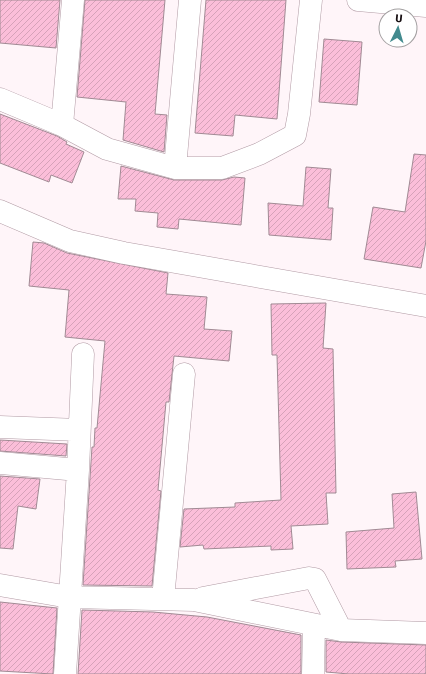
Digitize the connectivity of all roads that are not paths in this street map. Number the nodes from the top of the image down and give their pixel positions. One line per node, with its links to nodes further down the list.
1 (73, 0): 7 (street)
2 (190, 0): 8 (street)
3 (311, 0): 8 (street)
4 (358, 0): 5 (street)
5 (426, 6)
6 (0, 99): 7 (street)
7 (62, 125): 8 (street)
8 (175, 168)
9 (0, 211): 10 (street)
10 (426, 306)
11 (83, 354): 14 (street)
12 (184, 374): 19 (street)
13 (0, 427): 14 (street)
14 (79, 430): 16 (street)
15 (0, 463): 16 (street)
16 (78, 470): 18 (street)
17 (0, 585): 18 (street)
18 (69, 597): 19 (street); 24 (street)
19 (163, 599): 20 (street)
20 (194, 600): 21 (street); 22 (street)
21 (314, 625): 22 (street); 25 (street)
22 (341, 630): 23 (street)
23 (426, 633)
24 (65, 674)
25 (312, 674)

